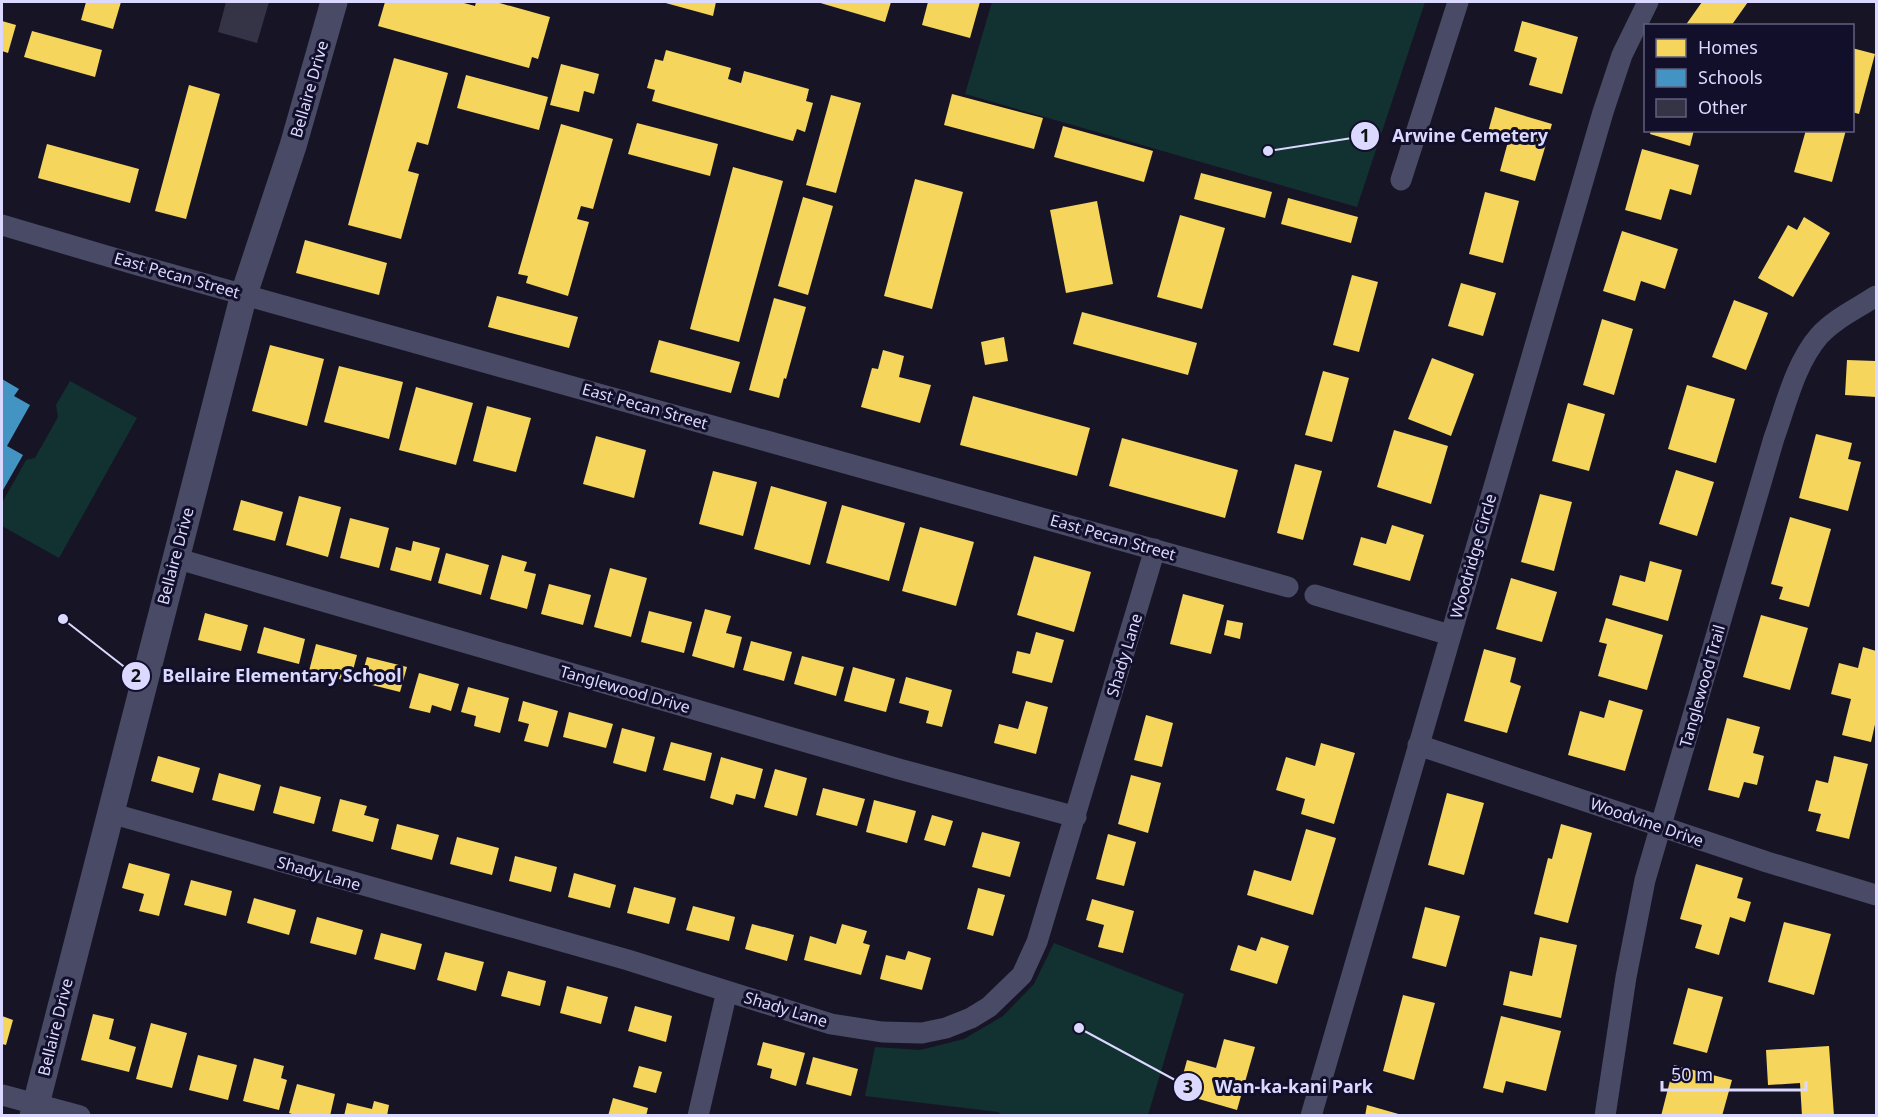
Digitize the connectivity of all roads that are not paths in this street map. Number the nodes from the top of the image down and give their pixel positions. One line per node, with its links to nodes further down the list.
1 (334, 2): 6 (street, Bellaire Drive)
2 (1458, 2): 4 (street)
3 (1648, 2): 12 (street, Woodridge Circle)
4 (1401, 180)
5 (2, 225): 6 (street, East Pecan Street)
6 (244, 294): 8 (street, East Pecan Street); 9 (street, Bellaire Drive)
7 (1876, 296): 16 (street, Tanglewood Trail)
8 (1155, 549): 10 (street, East Pecan Street); 15 (street, Shady Lane)
9 (175, 558): 14 (street, Bellaire Drive); 15 (street, Tanglewood Drive)
10 (1288, 586)
11 (1315, 595): 12 (street)
12 (1450, 635): 13 (street, Woodridge Circle)
13 (1418, 745): 16 (street, Woodvine Drive); 23 (street, Woodridge Circle)
14 (110, 813): 18 (street, Shady Lane); 20 (street, Bellaire Drive)
15 (1076, 817): 18 (street, Shady Lane)
16 (1660, 827): 17 (street, Woodvine Drive); 24 (street, Tanglewood Trail)
17 (1876, 895)
18 (727, 991): 22 (street)
19 (2, 1095): 20 (street)
20 (34, 1110): 21 (street)
21 (80, 1116)
22 (698, 1116)
23 (1311, 1116)
24 (1605, 1116)

